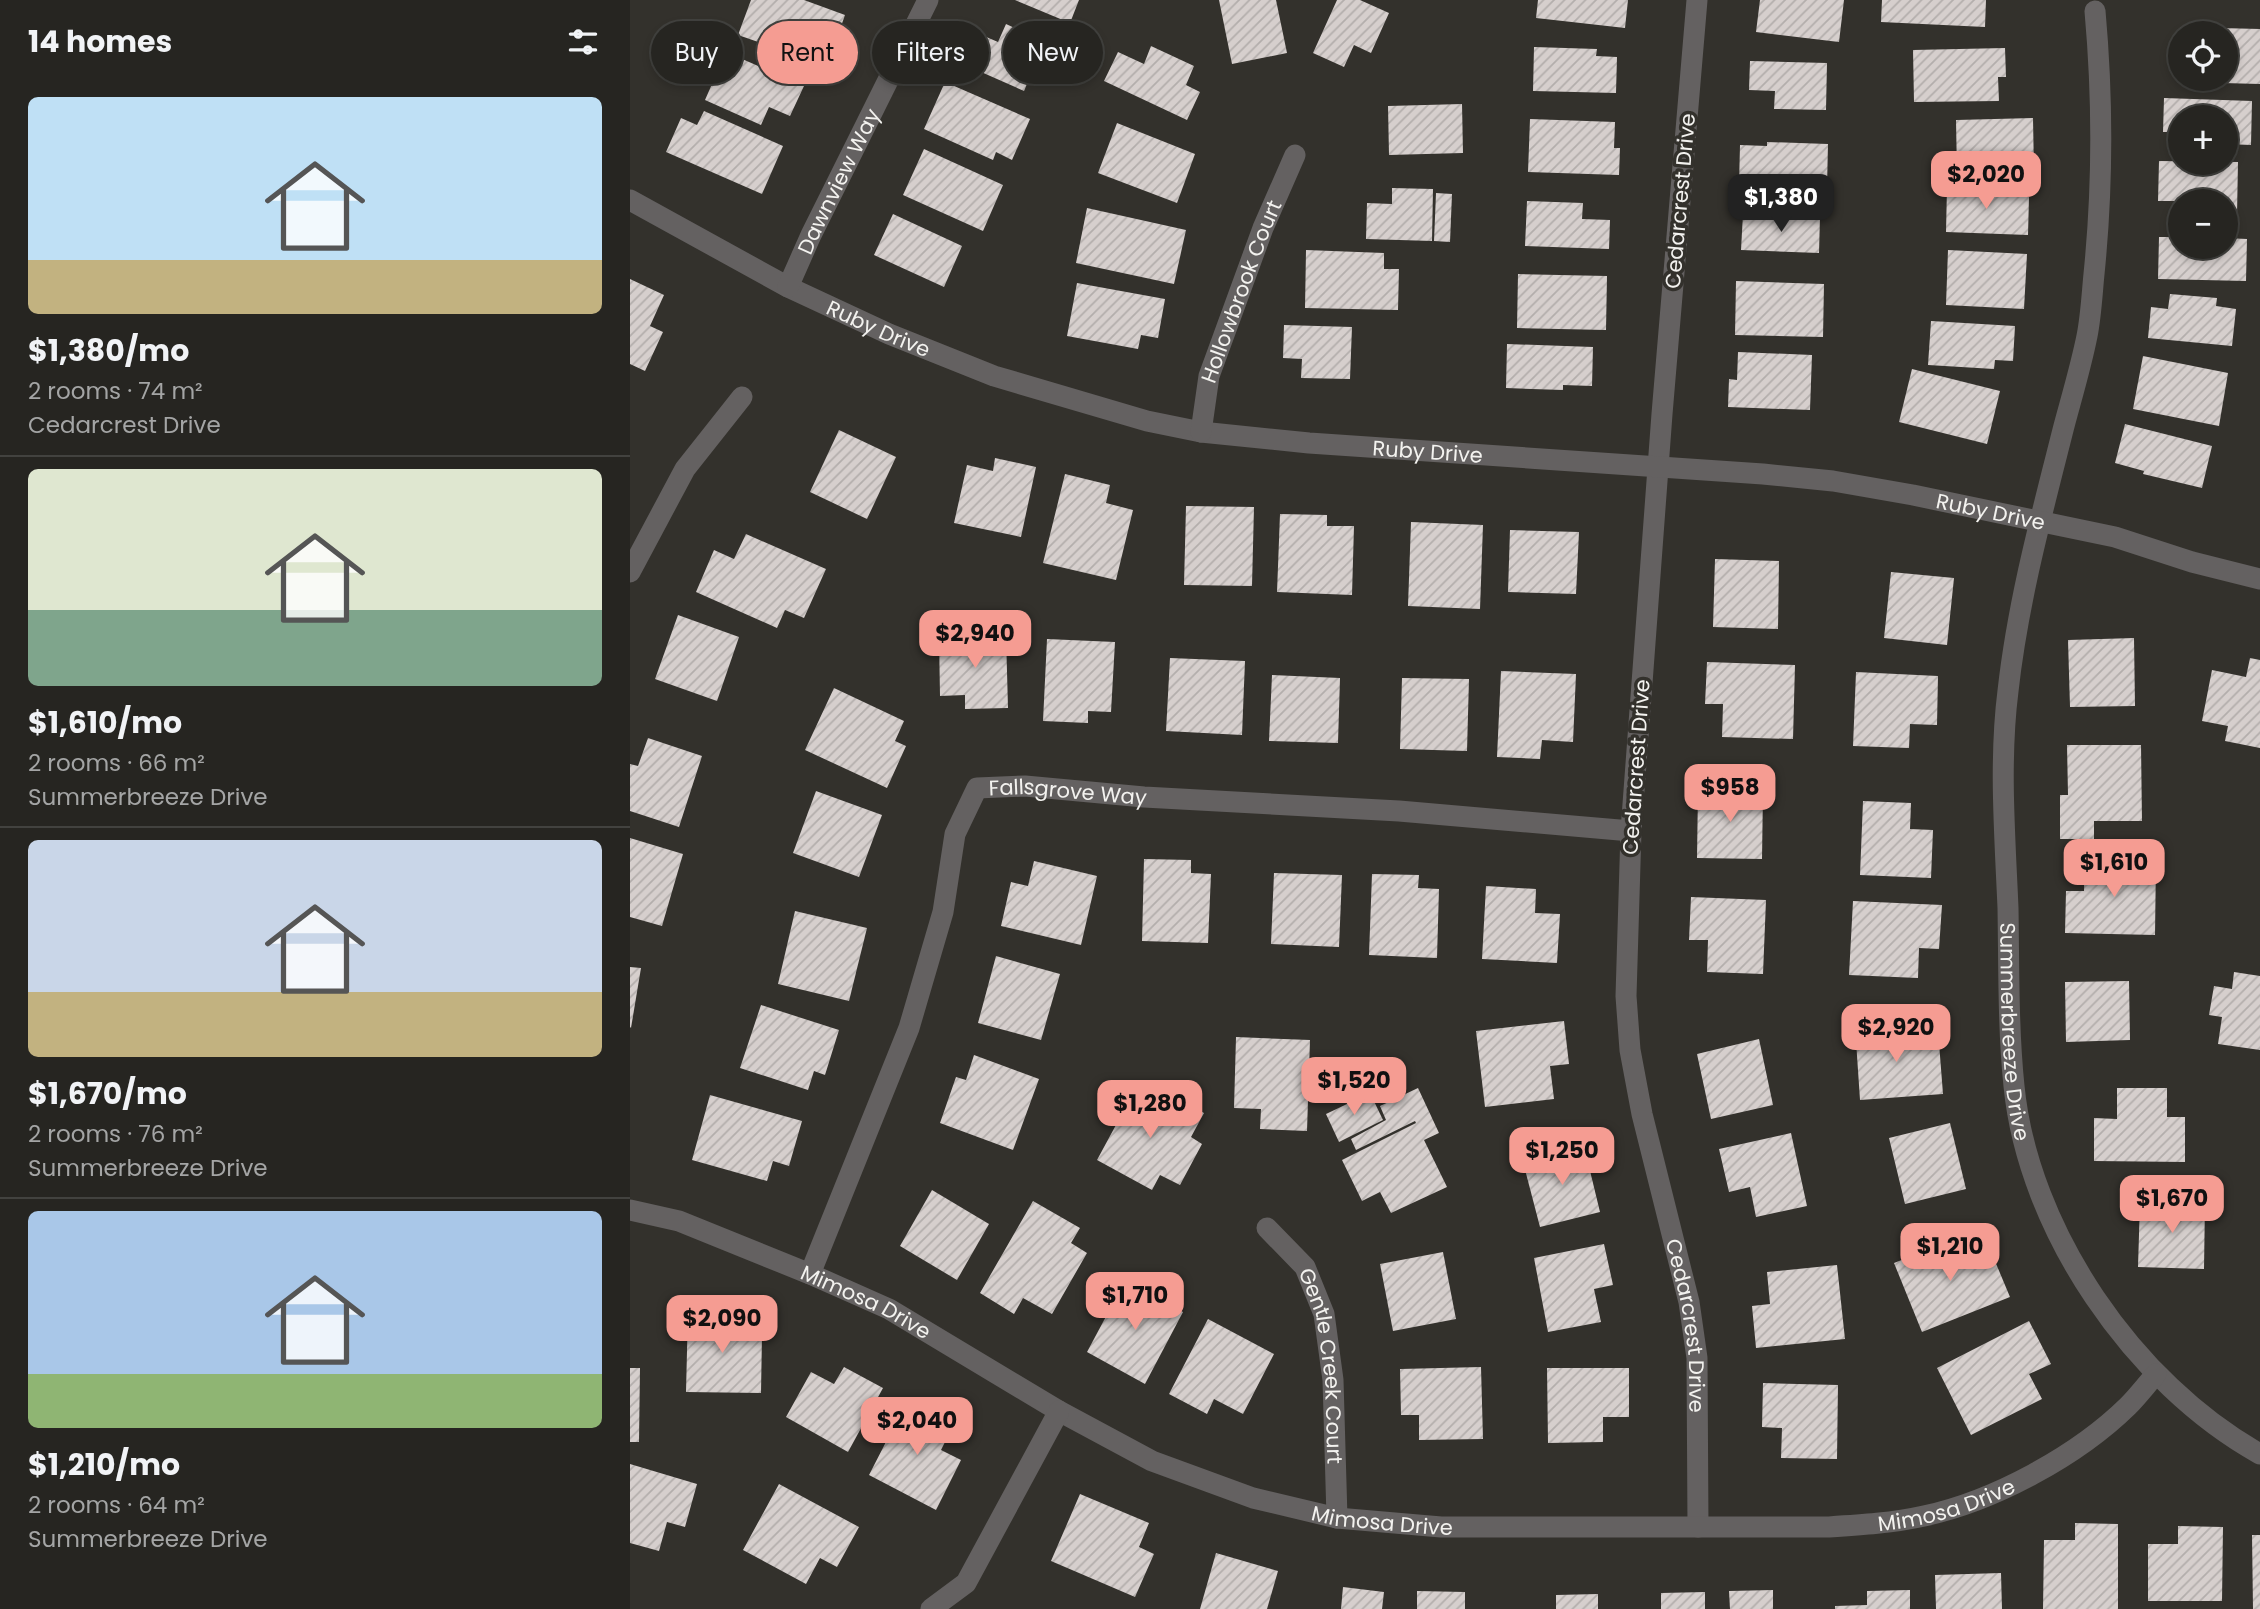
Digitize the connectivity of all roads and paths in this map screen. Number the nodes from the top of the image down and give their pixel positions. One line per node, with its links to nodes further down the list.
1 (928, 0): 6 (street, Dawnview Way)
2 (1697, 0): 9 (street, Cedarcrest Drive)
3 (2095, 11): 10 (street, Summerbreeze Drive)
4 (1294, 155): 8 (street, Hollowbrook Court)
5 (630, 201): 6 (street, Ruby Drive)
6 (788, 287): 8 (street, Ruby Drive)
7 (742, 397): 11 (street)
8 (1201, 432): 9 (street, Ruby Drive)
9 (1659, 468): 10 (street, Ruby Drive); 13 (street, Cedarcrest Drive)
10 (2040, 522): 12 (street, Ruby Drive); 17 (street, Summerbreeze Drive)
11 (630, 572)
12 (2260, 579)
13 (1631, 831): 16 (street, Fallsgrove Way); 21 (street, Cedarcrest Drive)
14 (630, 1210): 16 (street, Mimosa Drive)
15 (1267, 1228): 20 (street, Gentle Creek Court)
16 (810, 1274): 18 (street, Mimosa Drive)
17 (2156, 1374): 19 (street, Summerbreeze Drive); 21 (street, Mimosa Drive)
18 (1059, 1410): 20 (street, Mimosa Drive); 22 (street)
19 (2260, 1454)
20 (1337, 1518): 21 (street, Mimosa Drive)
21 (1698, 1527)
22 (931, 1609)

